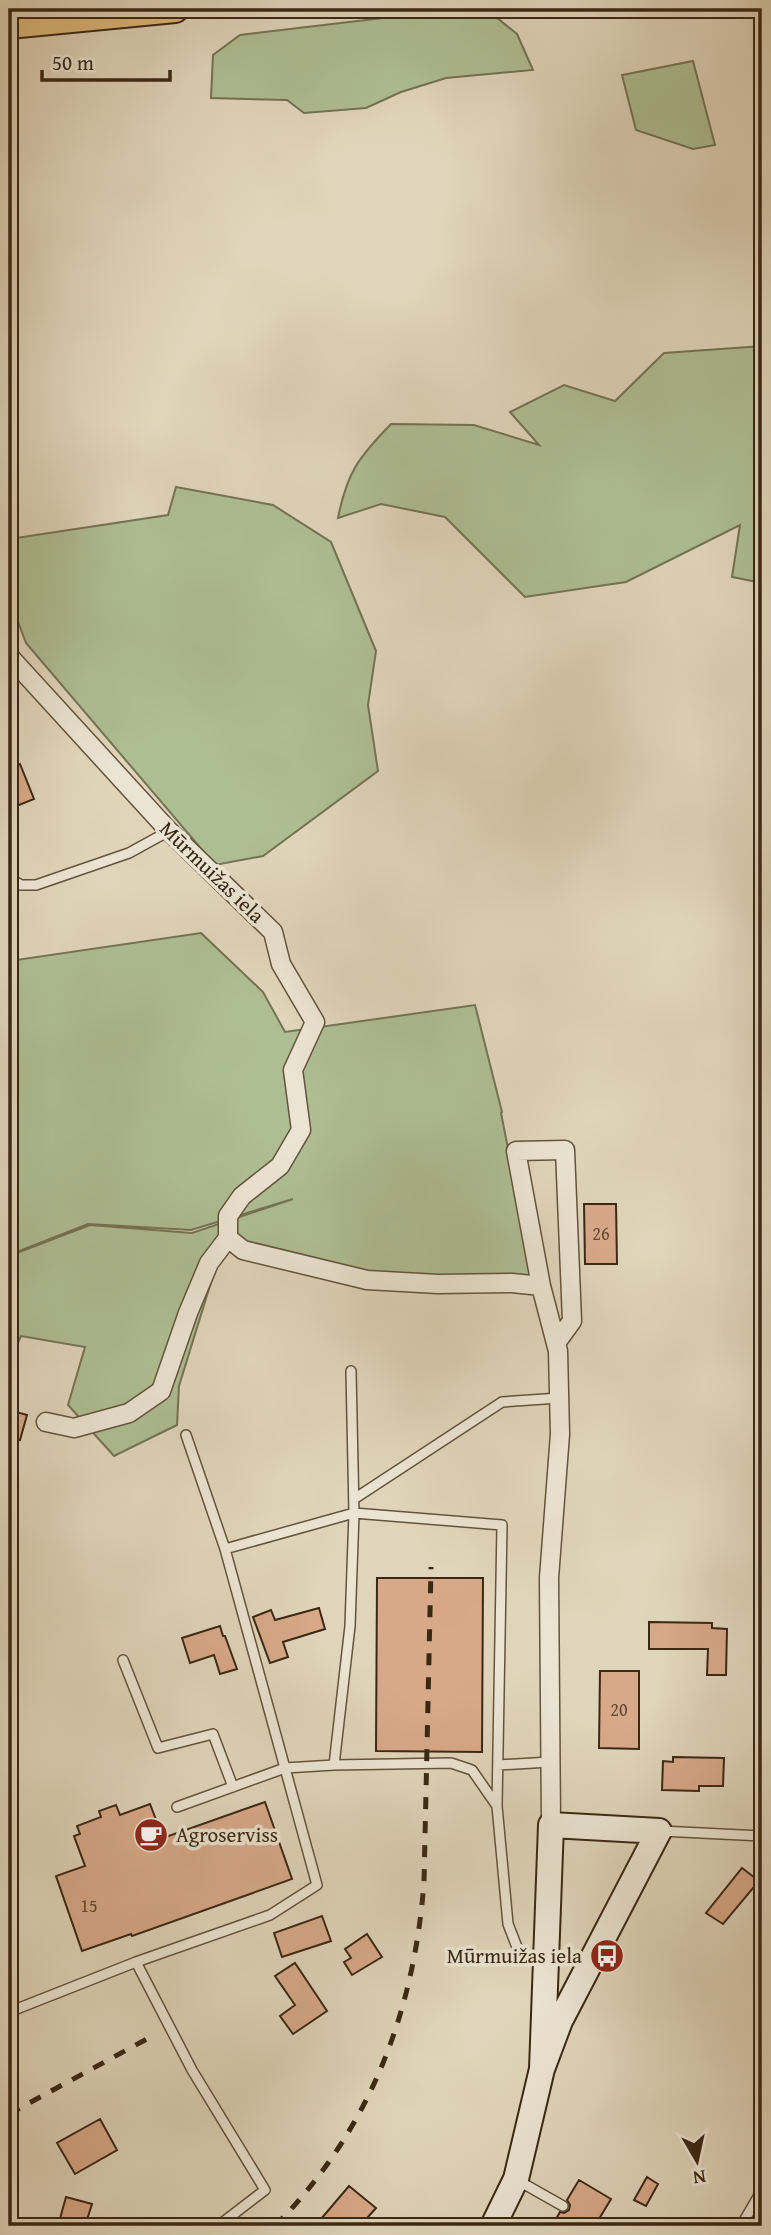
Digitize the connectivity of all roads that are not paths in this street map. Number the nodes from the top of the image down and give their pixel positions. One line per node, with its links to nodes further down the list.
1 (175, 9): 2 (main road)
2 (9, 25)
3 (9, 656): 4 (street, Mūrmuižas iela)
4 (169, 831): 5 (lane); 6 (street, Mūrmuižas iela)
5 (9, 878)
6 (228, 1238): 7 (street); 11 (street)
7 (541, 1286): 8 (street); 8 (street)
8 (556, 1343): 10 (street)
9 (351, 1371): 13 (lane)
10 (559, 1398): 13 (lane); 17 (street)
11 (46, 1422)
12 (186, 1435): 15 (lane)
13 (354, 1499): 14 (lane)
14 (354, 1513): 15 (lane); 18 (lane); 19 (lane)
15 (225, 1549): 20 (lane)
16 (123, 1660): 21 (lane)
17 (551, 1762): 19 (lane); 24 (street)
18 (334, 1765): 20 (lane); 22 (lane)
19 (498, 1765): 22 (lane)
20 (285, 1768): 21 (lane); 28 (lane)
21 (233, 1787): 23 (lane)
22 (497, 1806): 27 (lane)
23 (177, 1807)
24 (551, 1825): 25 (street); 30 (street)
25 (659, 1831): 26 (lane); 30 (street)
26 (762, 1836)
27 (522, 1960)
28 (136, 1962): 29 (lane); 34 (lane)
29 (9, 2012)
30 (542, 2070): 31 (street)
31 (516, 2179): 33 (lane); 35 (street)
32 (762, 2190): 36 (lane)
33 (563, 2206)
34 (218, 2226)
35 (493, 2226)
36 (741, 2226)

